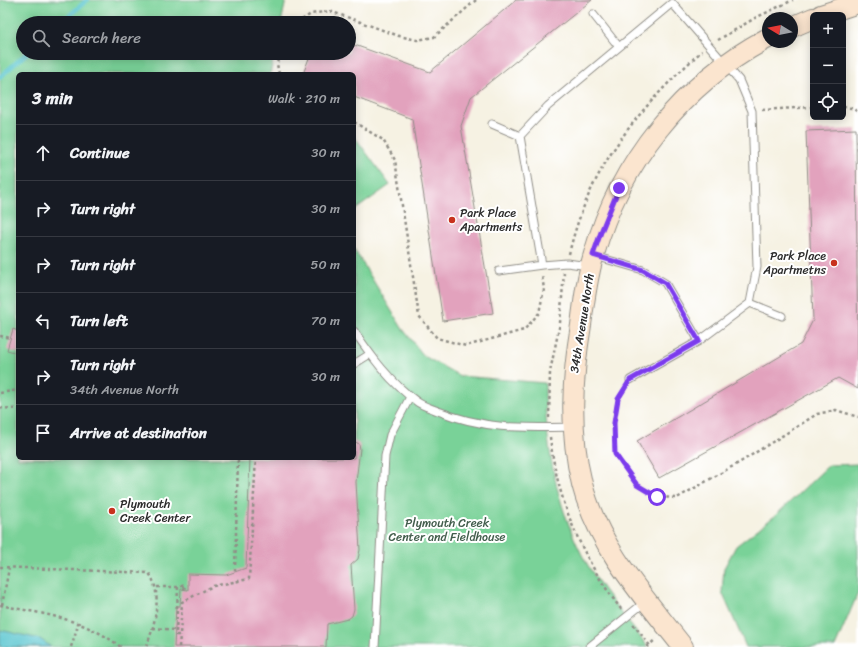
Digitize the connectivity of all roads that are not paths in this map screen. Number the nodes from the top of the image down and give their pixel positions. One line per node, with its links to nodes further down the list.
1 (671, 1): 8 (lane); 9 (lane)
2 (848, 4): 3 (street)
3 (829, 12)
4 (593, 14): 8 (lane)
5 (810, 19): 6 (street)
6 (798, 24)
7 (762, 42): 9 (street, 34th Avenue North)
8 (619, 47): 11 (lane)
9 (726, 64): 12 (street, 34th Avenue North); 15 (lane)
10 (492, 124): 11 (lane)
11 (520, 136): 13 (lane)
12 (592, 261): 13 (lane); 18 (lane); 23 (street, 34th Avenue North)
13 (542, 265): 14 (lane)
14 (499, 271)
15 (750, 303): 16 (lane); 18 (lane)
16 (782, 316)
17 (356, 334): 19 (lane)
18 (699, 341): 21 (lane)
19 (370, 354): 20 (lane); 22 (lane)
20 (356, 363)
21 (630, 380)
22 (410, 397): 23 (lane); 25 (lane)
23 (574, 427): 24 (street, 34th Avenue North)
24 (647, 600): 26 (lane); 27 (street, 34th Avenue North)
25 (375, 647)
26 (589, 647)
27 (683, 647)

